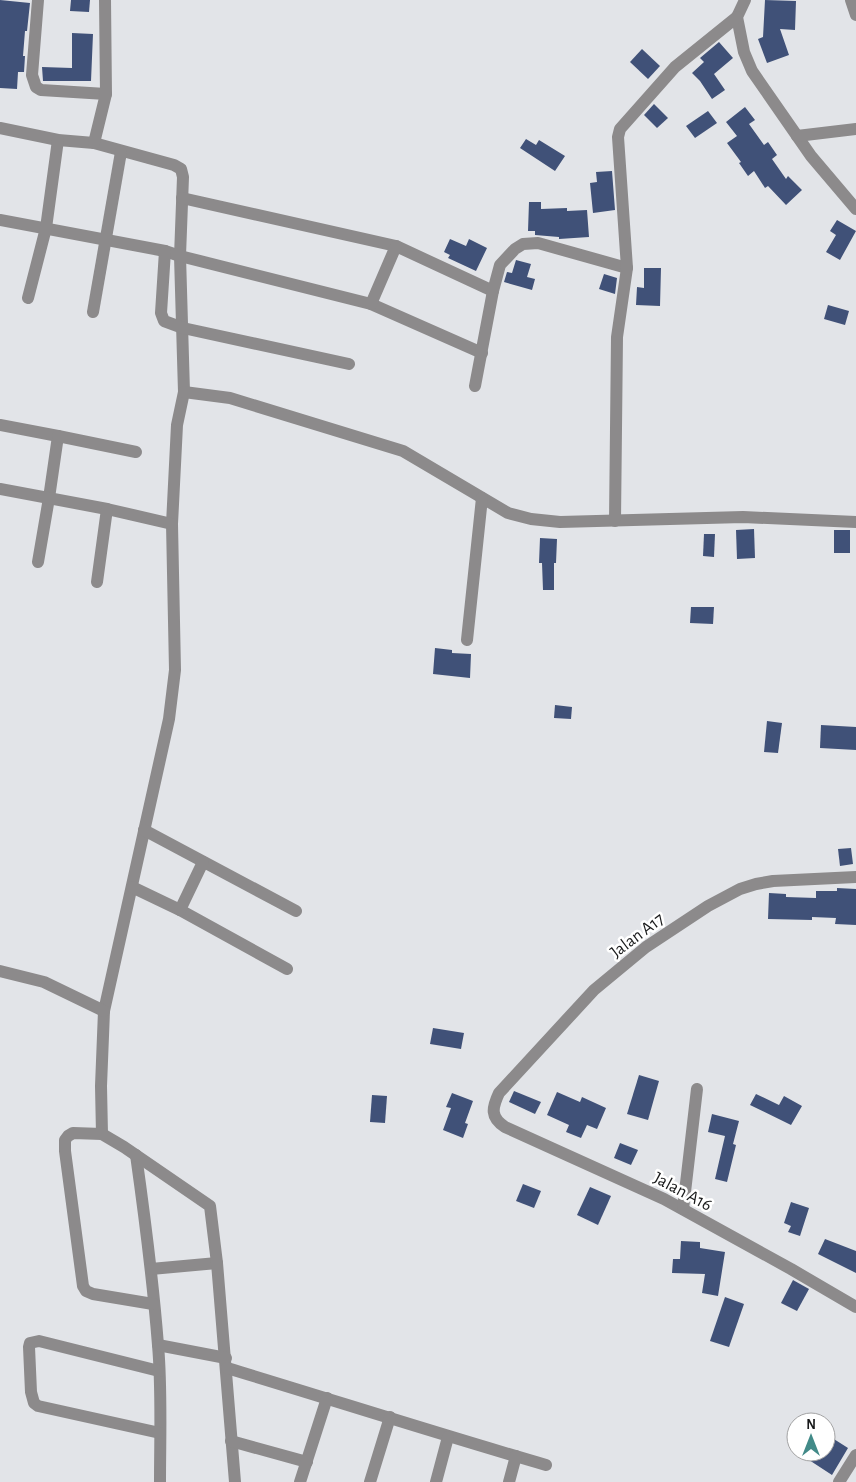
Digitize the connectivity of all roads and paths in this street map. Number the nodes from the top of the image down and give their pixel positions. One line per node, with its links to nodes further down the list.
1 (38, 0): 7 (street)
2 (105, 0): 7 (street)
3 (745, 0): 6 (street)
4 (851, 0): 5 (street)
5 (856, 15)
6 (737, 17): 10 (street); 22 (street)
7 (106, 94): 12 (street)
8 (0, 128): 11 (street)
9 (856, 129): 10 (street)
10 (797, 136): 15 (street)
11 (58, 140): 12 (street); 17 (street)
12 (94, 143): 13 (street)
13 (121, 152): 14 (street); 18 (street)
14 (182, 198): 19 (street); 21 (street)
15 (856, 209)
16 (0, 220): 17 (street)
17 (46, 228): 18 (street); 24 (street)
18 (106, 240): 20 (street); 26 (street)
19 (396, 246): 23 (street); 25 (street)
20 (165, 251): 21 (street); 27 (street)
21 (180, 256): 25 (street); 27 (street)
22 (628, 268): 23 (street); 39 (street)
23 (493, 291): 28 (street)
24 (28, 298)
25 (371, 304): 28 (street)
26 (92, 312)
27 (183, 328): 29 (street); 31 (street)
28 (482, 354): 30 (street)
29 (349, 364)
30 (475, 386)
31 (184, 392): 37 (street); 41 (street)
32 (0, 425): 33 (street)
33 (58, 436): 34 (street); 36 (street)
34 (136, 452)
35 (0, 489): 36 (street)
36 (49, 498): 38 (street); 42 (street)
37 (482, 498): 39 (street); 44 (street)
38 (107, 509): 41 (street); 43 (street)
39 (615, 521): 40 (street)
40 (856, 522)
41 (172, 524): 45 (street)
42 (38, 562)
43 (97, 582)
44 (467, 640)
45 (144, 830): 46 (street); 48 (street)
46 (203, 862): 49 (street); 50 (street)
47 (856, 877): 55 (street, Jalan A17)
48 (132, 887): 49 (street); 53 (street)
49 (180, 910): 51 (street)
50 (296, 911)
51 (287, 969)
52 (0, 971): 53 (street)
53 (104, 1011): 56 (street)
54 (697, 1089): 58 (street)
55 (494, 1113): 58 (street, Jalan A16)
56 (102, 1134): 57 (street); 61 (street)
57 (136, 1156): 59 (street); 60 (street)
58 (683, 1209): 62 (street, Jalan A16)
59 (218, 1264): 60 (street); 64 (street)
60 (151, 1269): 61 (street)
61 (153, 1304): 63 (street)
62 (856, 1307)
63 (158, 1345): 64 (street); 65 (street)
64 (226, 1363): 66 (street); 70 (street)
65 (160, 1371): 68 (street); 68 (street)
66 (327, 1398): 67 (street); 73 (street)
67 (390, 1417): 69 (street); 78 (street)
68 (160, 1433): 75 (street)
69 (448, 1437): 72 (street); 79 (street)
70 (231, 1441): 73 (street); 76 (street)
71 (856, 1455): 81 (street)
72 (516, 1456): 74 (street); 80 (street)
73 (307, 1462): 77 (street)
74 (546, 1465)
75 (160, 1482)
76 (235, 1482)
77 (300, 1482)
78 (370, 1482)
79 (436, 1482)
80 (509, 1482)
81 (839, 1482)

